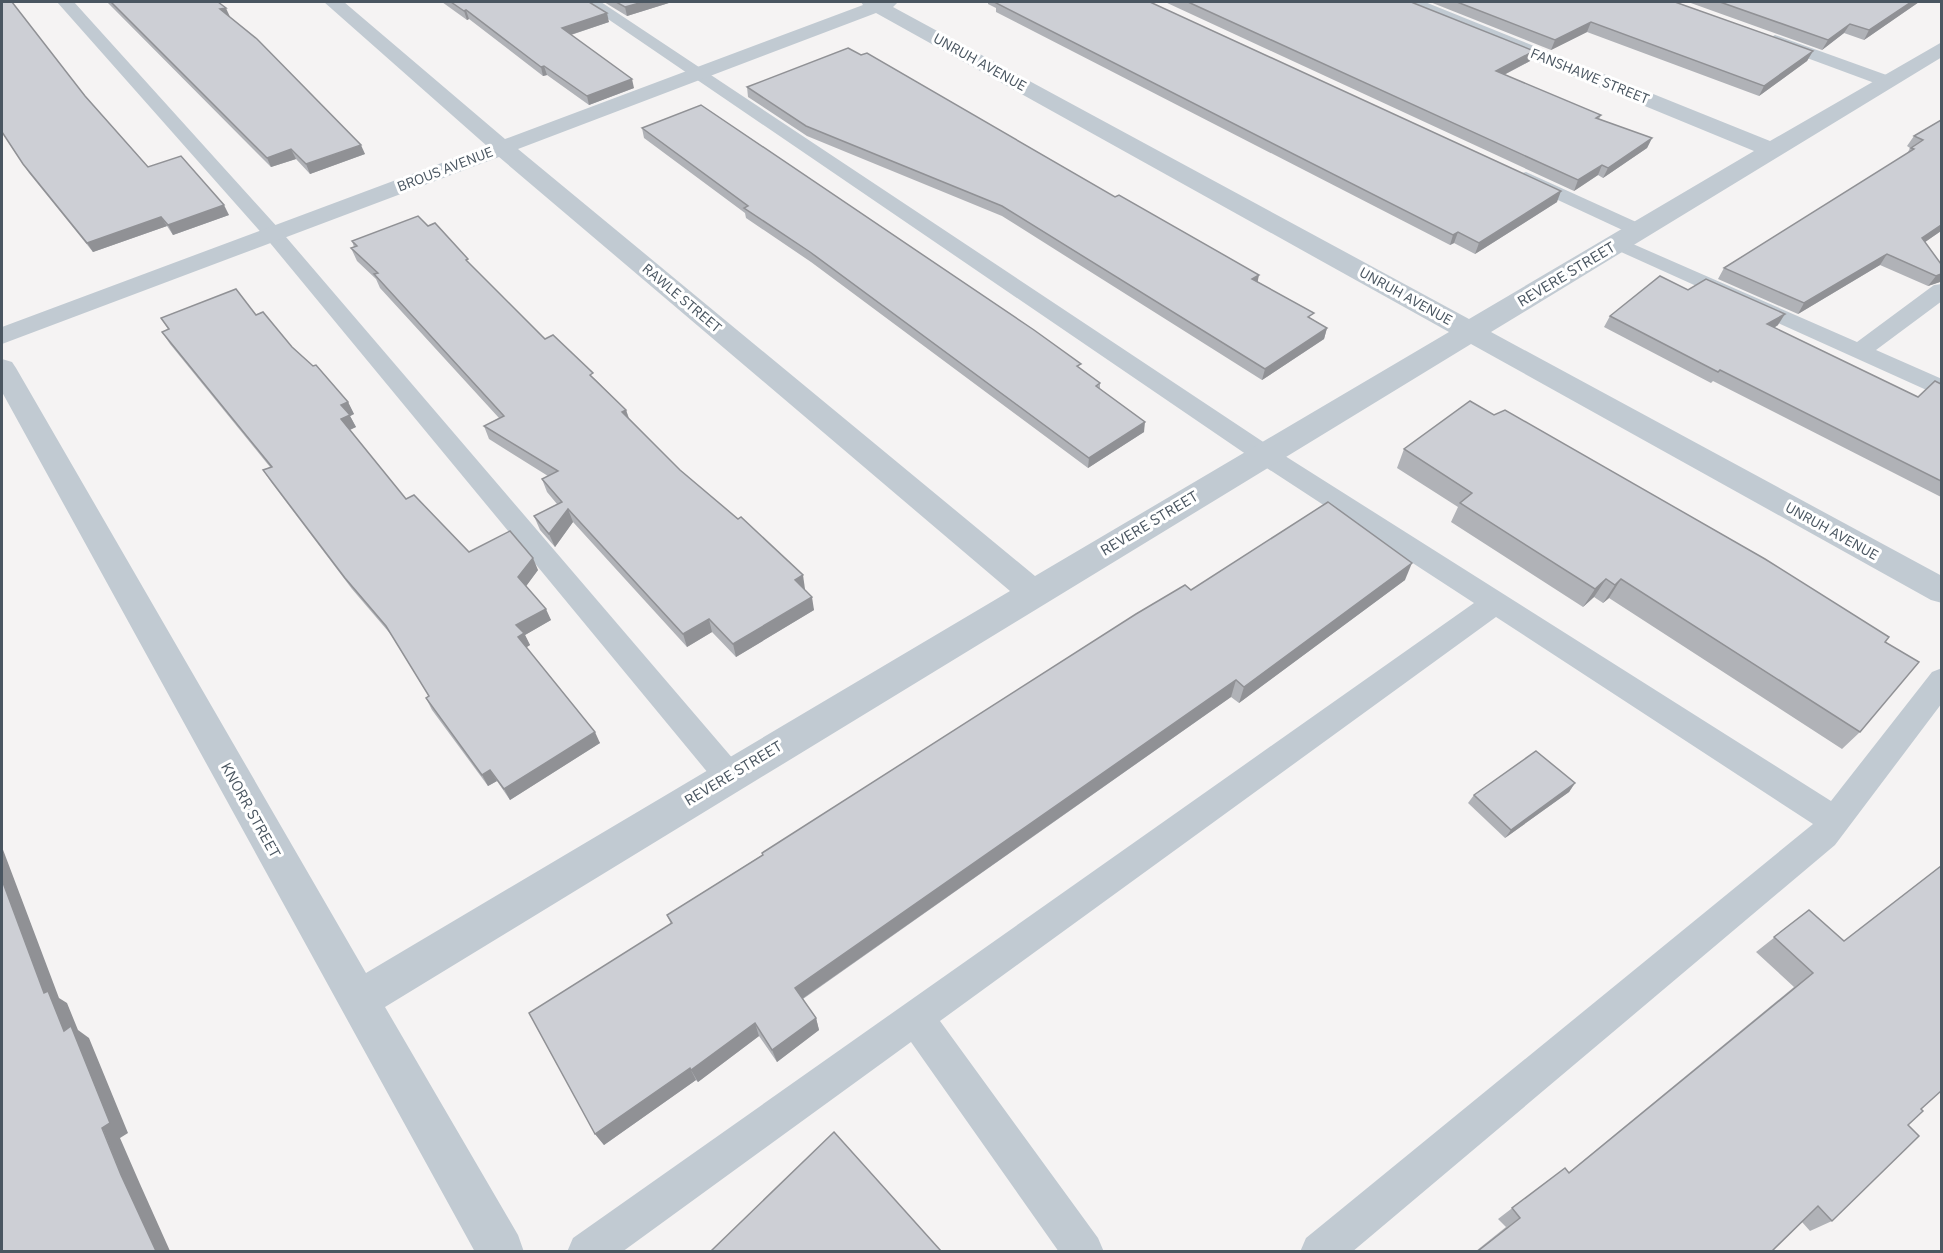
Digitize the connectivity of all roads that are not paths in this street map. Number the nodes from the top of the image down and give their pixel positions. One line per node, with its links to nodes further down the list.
1 (65, 2): 14 (lane)
2 (333, 2): 10 (street, RAWLE STREET)
3 (591, 2): 8 (lane)
4 (1409, 2): 11 (street, FANSHAWE STREET)
5 (879, 3): 8 (street, BROUS AVENUE); 17 (street, UNRUH AVENUE)
6 (1754, 32): 9 (lane)
7 (1941, 48): 9 (street, REVERE STREET)
8 (698, 74): 10 (street, BROUS AVENUE); 22 (lane)
9 (1886, 81): 11 (street, REVERE STREET)
10 (502, 148): 14 (street, BROUS AVENUE); 24 (street, RAWLE STREET)
11 (1772, 150): 13 (street, REVERE STREET)
12 (1512, 171): 13 (lane)
13 (1638, 230): 15 (street, REVERE STREET)
14 (273, 234): 18 (street, BROUS AVENUE); 27 (lane)
15 (1617, 243): 17 (street, REVERE STREET); 19 (lane)
16 (1941, 290): 19 (lane)
17 (1471, 332): 22 (street, REVERE STREET); 23 (street, UNRUH AVENUE)
18 (2, 336)
19 (1860, 351): 21 (lane)
20 (2, 368): 29 (street, KNORR STREET)
21 (1941, 389)
22 (1265, 454): 24 (street, REVERE STREET); 25 (lane)
23 (1941, 591)
24 (1033, 593): 27 (street, REVERE STREET)
25 (1495, 603): 28 (lane); 30 (lane)
26 (1941, 680): 28 (lane)
27 (729, 776): 29 (street, REVERE STREET)
28 (1835, 821): 34 (lane)
29 (358, 1000): 31 (street, KNORR STREET)
30 (915, 1017): 32 (lane); 33 (lane)
31 (501, 1251)
32 (587, 1251)
33 (1084, 1251)
34 (1320, 1251)

